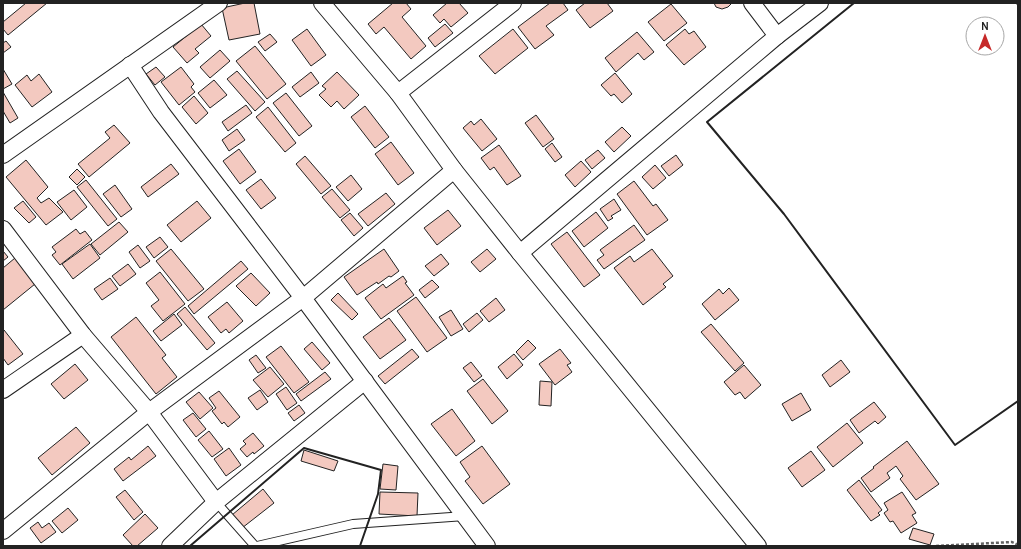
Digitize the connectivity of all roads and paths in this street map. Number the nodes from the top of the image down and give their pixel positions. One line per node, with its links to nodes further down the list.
1 (219, 3): 7 (street)
2 (322, 3): 8 (street)
3 (513, 3): 8 (street)
4 (752, 3): 6 (street)
5 (820, 3): 6 (street)
6 (777, 36): 12 (street)
7 (130, 65): 9 (street); 13 (street)
8 (398, 94): 10 (street)
9 (3, 156)
10 (454, 170): 12 (street); 13 (street)
11 (3, 229): 14 (street)
12 (520, 253): 25 (street)
13 (303, 298): 15 (street); 17 (street)
14 (83, 335): 16 (street); 17 (street)
15 (365, 381): 18 (street); 19 (street)
16 (3, 390)
17 (149, 412): 18 (street); 20 (street)
18 (216, 502): 22 (street); 23 (lane)
19 (464, 516): 23 (lane); 24 (street)
20 (3, 531)
21 (1018, 545): 26 (path)
22 (170, 546)
23 (256, 546)
24 (487, 546)
25 (758, 546)
26 (936, 546)

